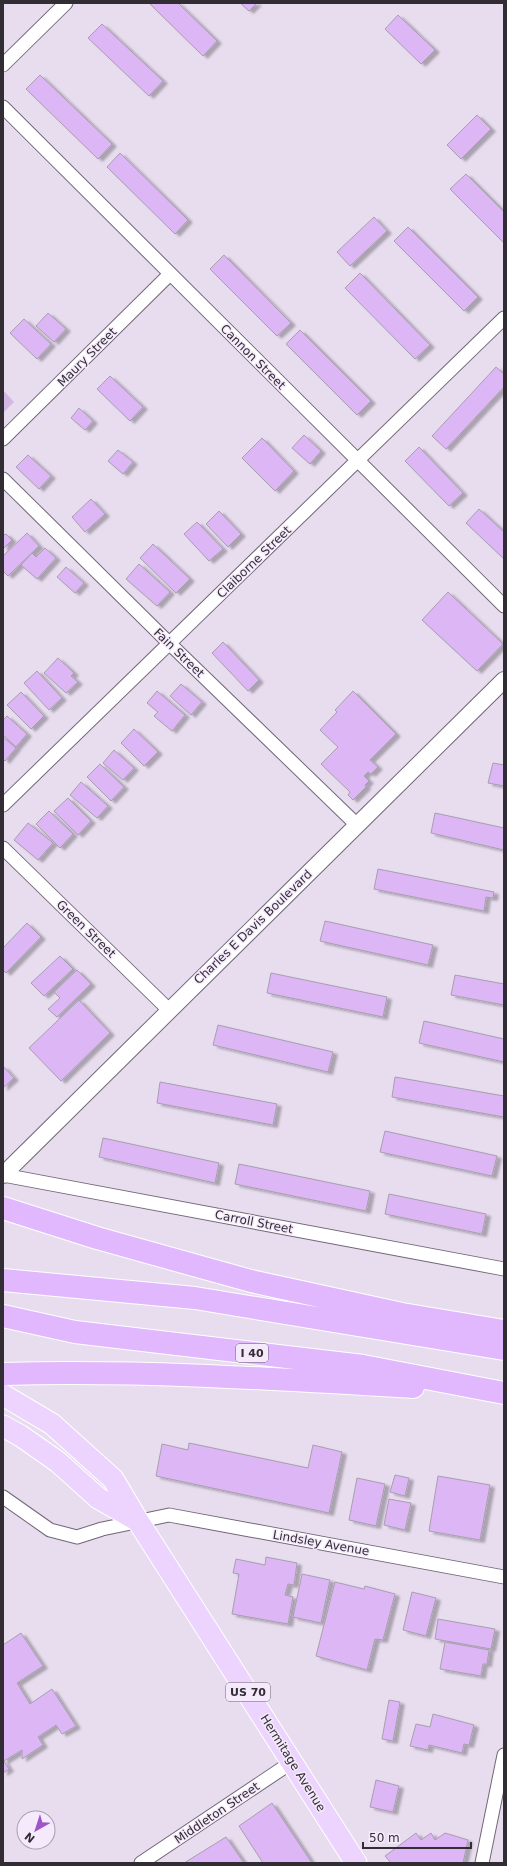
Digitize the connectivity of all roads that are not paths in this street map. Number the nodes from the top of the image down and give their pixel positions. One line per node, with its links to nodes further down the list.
1 (66, 3): 2 (street)
2 (3, 65)
3 (3, 107): 4 (street, Cannon Street)
4 (170, 274): 6 (street, Maury Street); 7 (street, Cannon Street)
5 (504, 318): 7 (street, Claiborne Street)
6 (3, 439)
7 (358, 461): 9 (street, Cannon Street); 10 (street, Claiborne Street)
8 (3, 479): 10 (street, Fain Street)
9 (504, 606)
10 (170, 644): 12 (street, Claiborne Street); 13 (street, Fain Street)
11 (504, 680): 13 (street, Charles E Davis Boulevard)
12 (3, 805)
13 (357, 825): 15 (street, Charles E Davis Boulevard)
14 (3, 848): 15 (street, Green Street)
15 (168, 1010): 16 (street, Charles E Davis Boulevard)
16 (3, 1175): 18 (street, Carroll Street)
17 (3, 1208): 20 (highway)
18 (504, 1268)
19 (8, 1280): 24 (highway)
20 (402, 1314): 22 (highway); 23 (highway)
21 (3, 1316): 26 (highway, I 40)
22 (504, 1320)
23 (504, 1331)
24 (504, 1349)
25 (3, 1374): 26 (highway)
26 (502, 1393)
27 (9, 1399): 30 (main road, Hermitage Avenue / US 70)
28 (3, 1426): 30 (main road, Hermitage Avenue / US 70)
29 (3, 1497): 30 (street, Lindsley Avenue)
30 (138, 1521): 31 (street, Lindsley Avenue); 33 (main road, Hermitage Avenue / US 70)
31 (504, 1577)
32 (504, 1754): 36 (street)
33 (292, 1762): 34 (street, Middleton Street); 35 (main road, Hermitage Avenue / US 70)
34 (144, 1862)
35 (356, 1863)
36 (482, 1863)

